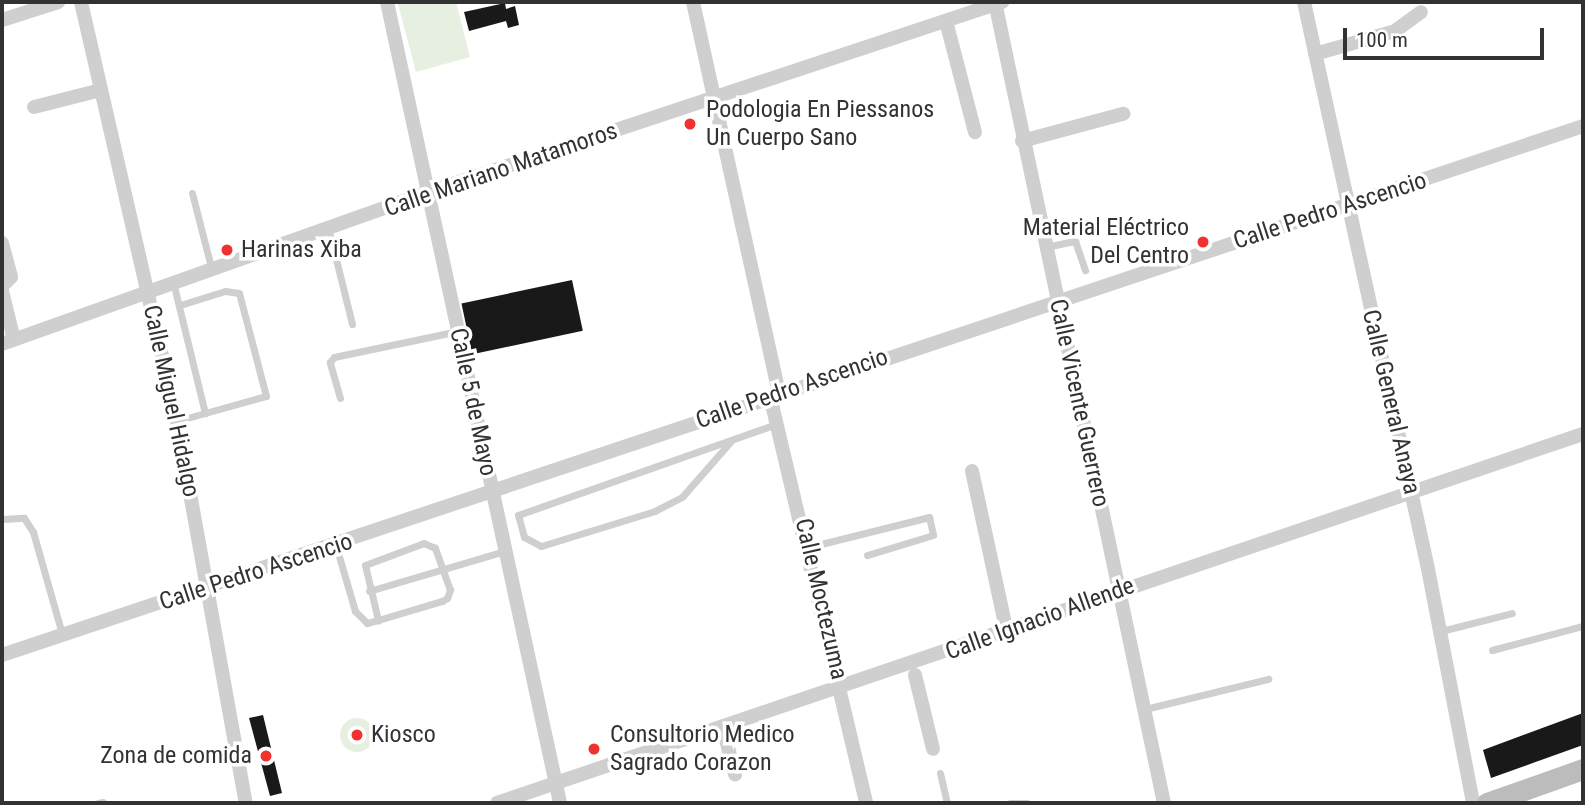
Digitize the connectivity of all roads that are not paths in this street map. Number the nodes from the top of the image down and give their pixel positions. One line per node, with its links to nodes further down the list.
1 (58, 2): 8 (street)
2 (81, 2): 11 (street, Calle Miguel Hidalgo)
3 (387, 2): 18 (street, Calle 5 de Mayo)
4 (692, 2): 12 (street, Calle Moctezuma)
5 (1304, 2): 10 (street, Calle General Anaya)
6 (997, 3): 9 (street, Calle Mariano Matamoros); 17 (street, Calle Vicente Guerrero)
7 (1422, 12): 10 (street)
8 (2, 20)
9 (946, 21): 12 (street, Calle Mariano Matamoros); 16 (street)
10 (1315, 54): 20 (street, Calle General Anaya)
11 (101, 90): 13 (street); 28 (street, Calle Miguel Hidalgo)
12 (711, 99): 18 (street, Calle Mariano Matamoros); 34 (street, Calle Moctezuma)
13 (34, 107)
14 (1123, 114): 17 (street)
15 (1583, 126): 20 (street, Calle Pedro Ascencio)
16 (975, 132)
17 (1022, 141): 23 (street, Calle Vicente Guerrero)
18 (432, 191): 21 (street, Calle Mariano Matamoros); 32 (street, Calle 5 de Mayo)
19 (192, 193): 25 (lane)
20 (1345, 206): 29 (street, Calle Pedro Ascencio); 42 (street, Calle General Anaya)
21 (330, 231): 25 (street, Calle Mariano Matamoros); 31 (lane)
22 (2, 243): 26 (street)
23 (1045, 247): 24 (lane); 29 (street, Calle Vicente Guerrero)
24 (1085, 270)
25 (212, 272): 27 (street, Calle Mariano Matamoros)
26 (5, 286): 33 (street)
27 (174, 286): 28 (street, Calle Mariano Matamoros); 30 (lane)
28 (148, 295): 33 (street, Calle Mariano Matamoros); 37 (street, Calle Miguel Hidalgo)
29 (1057, 302): 34 (street, Calle Pedro Ascencio); 54 (street, Calle Vicente Guerrero)
30 (180, 305): 36 (lane); 36 (lane)
31 (352, 324)
32 (458, 331): 35 (lane); 43 (street, Calle 5 de Mayo)
33 (8, 342)
34 (774, 394): 38 (street, Calle Moctezuma); 43 (street, Calle Pedro Ascencio)
35 (340, 398)
36 (205, 414): 37 (lane)
37 (177, 421): 52 (street, Calle Miguel Hidalgo)
38 (777, 424): 40 (lane); 48 (street, Calle Moctezuma)
39 (1583, 434): 42 (street, Calle Ignacio Allende)
40 (730, 441): 44 (lane); 44 (lane)
41 (972, 471): 59 (street)
42 (1411, 491): 54 (street, Calle Ignacio Allende); 58 (street, Calle General Anaya)
43 (492, 495): 46 (street, Calle 5 de Mayo); 47 (street, Calle Pedro Ascencio)
44 (518, 515): 46 (lane)
45 (2, 519): 60 (lane)
46 (498, 520): 49 (street, Calle 5 de Mayo)
47 (336, 546): 52 (street, Calle Pedro Ascencio); 56 (lane)
48 (809, 547): 50 (lane); 65 (street, Calle Moctezuma)
49 (505, 551): 51 (lane); 72 (street, Calle 5 de Mayo)
50 (867, 555)
51 (443, 570): 53 (lane); 53 (lane); 56 (lane)
52 (209, 587): 60 (street, Calle Pedro Ascencio); 73 (street, Calle Miguel Hidalgo)
53 (369, 591): 56 (lane)
54 (1121, 591): 59 (street, Calle Ignacio Allende); 66 (street, Calle Vicente Guerrero)
55 (1512, 613): 58 (lane)
56 (378, 620)
57 (1583, 626): 61 (lane)
58 (1441, 631): 81 (street, Calle General Anaya)
59 (1007, 633): 63 (street, Calle Ignacio Allende)
60 (62, 635): 62 (street, Calle Pedro Ascencio)
61 (1492, 650)
62 (2, 654)
63 (914, 670): 65 (street, Calle Ignacio Allende); 68 (street)
64 (1268, 679): 66 (lane)
65 (842, 687): 67 (street, Calle Ignacio Allende); 76 (street, Calle Moctezuma)
66 (1145, 709): 80 (street, Calle Vicente Guerrero)
67 (723, 728): 71 (street); 72 (street, Calle Ignacio Allende)
68 (933, 749)
69 (1583, 769): 82 (main road)
70 (940, 773): 77 (lane)
71 (735, 774)
72 (555, 784): 74 (street, Calle Ignacio Allende); 75 (street, Calle 5 de Mayo)
73 (246, 803)
74 (497, 803)
75 (560, 803)
76 (866, 803)
77 (947, 803)
78 (1010, 803): 79 (lane)
79 (1027, 803)
80 (1164, 803)
81 (1473, 803)
82 (1487, 803)

